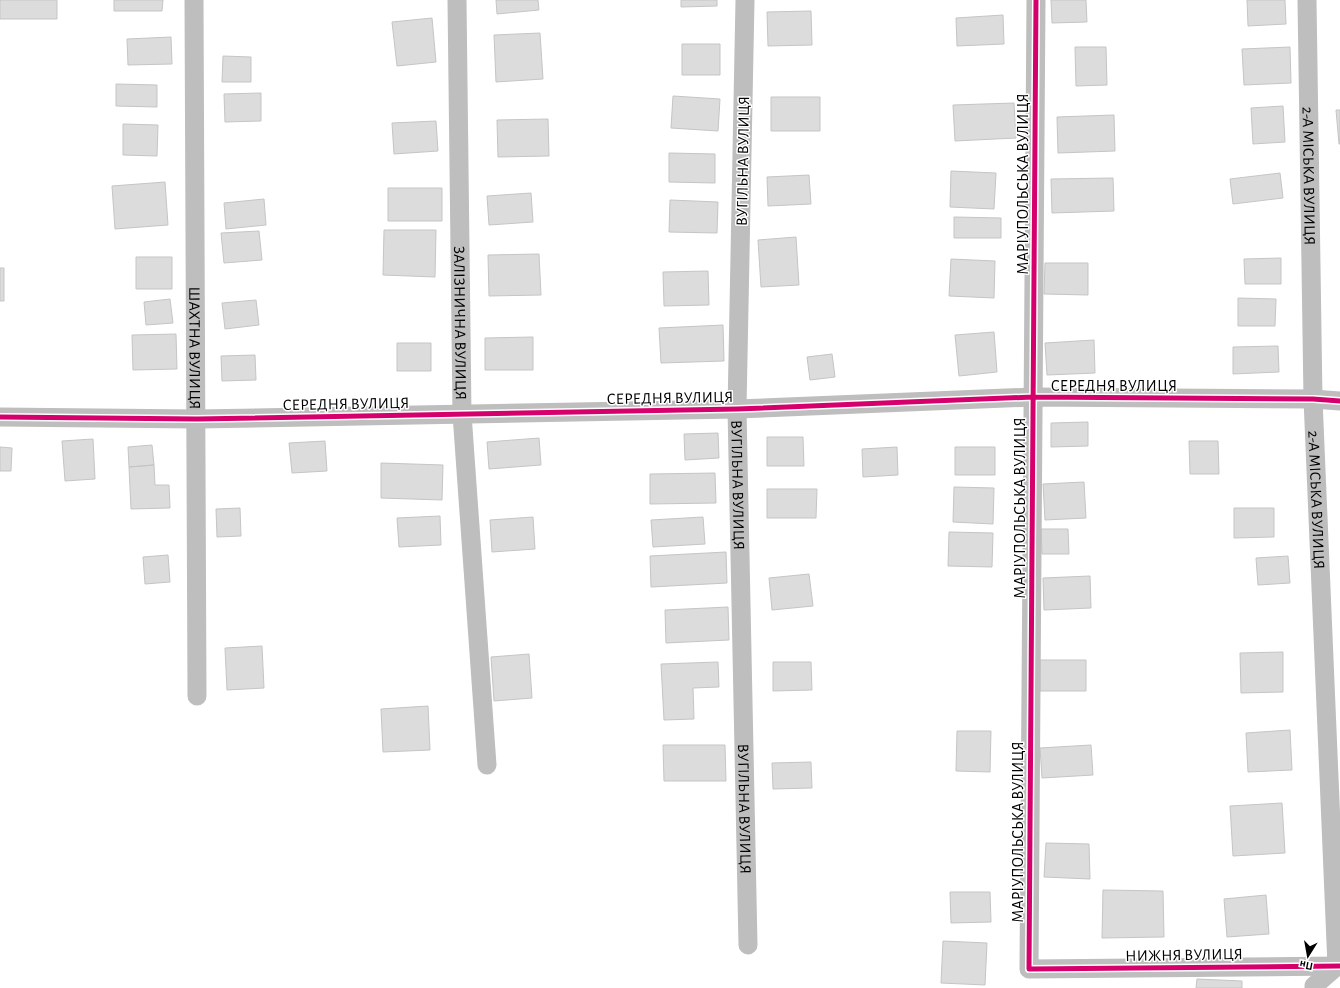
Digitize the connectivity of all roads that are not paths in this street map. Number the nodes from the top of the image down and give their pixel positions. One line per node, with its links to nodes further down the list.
1 (194, 0): 12 (street, ШАХТНА ВУЛИЦЯ)
2 (457, 0): 10 (street, ЗАЛІЗНИЧНА ВУЛИЦЯ)
3 (745, 0): 9 (street, ВУГІЛЬНА ВУЛИЦЯ)
4 (1036, 0): 6 (street, МАРІУПОЛЬСЬКА ВУЛИЦЯ)
5 (1307, 0): 7 (street, 2-А МІСЬКА ВУЛИЦЯ)
6 (1033, 397): 7 (street, СЕРЕДНЯ ВУЛИЦЯ); 9 (street, СЕРЕДНЯ ВУЛИЦЯ); 17 (street, МАРІУПОЛЬСЬКА ВУЛИЦЯ)
7 (1313, 399): 8 (street, СЕРЕДНЯ ВУЛИЦЯ); 16 (street, 2-А МІСЬКА ВУЛИЦЯ)
8 (1340, 401)
9 (737, 409): 10 (street, СЕРЕДНЯ ВУЛИЦЯ); 15 (street, ВУГІЛЬНА ВУЛИЦЯ)
10 (462, 414): 12 (street, СЕРЕДНЯ ВУЛИЦЯ); 14 (street, ЗАЛІЗНИЧНА ВУЛИЦЯ)
11 (0, 417): 12 (street, СЕРЕДНЯ ВУЛИЦЯ)
12 (197, 419): 13 (street, ШАХТНА ВУЛИЦЯ)
13 (198, 696)
14 (487, 765)
15 (748, 945)
16 (1339, 966): 17 (street, НИЖНЯ ВУЛИЦЯ); 18 (street)
17 (1029, 969)
18 (1314, 988)

